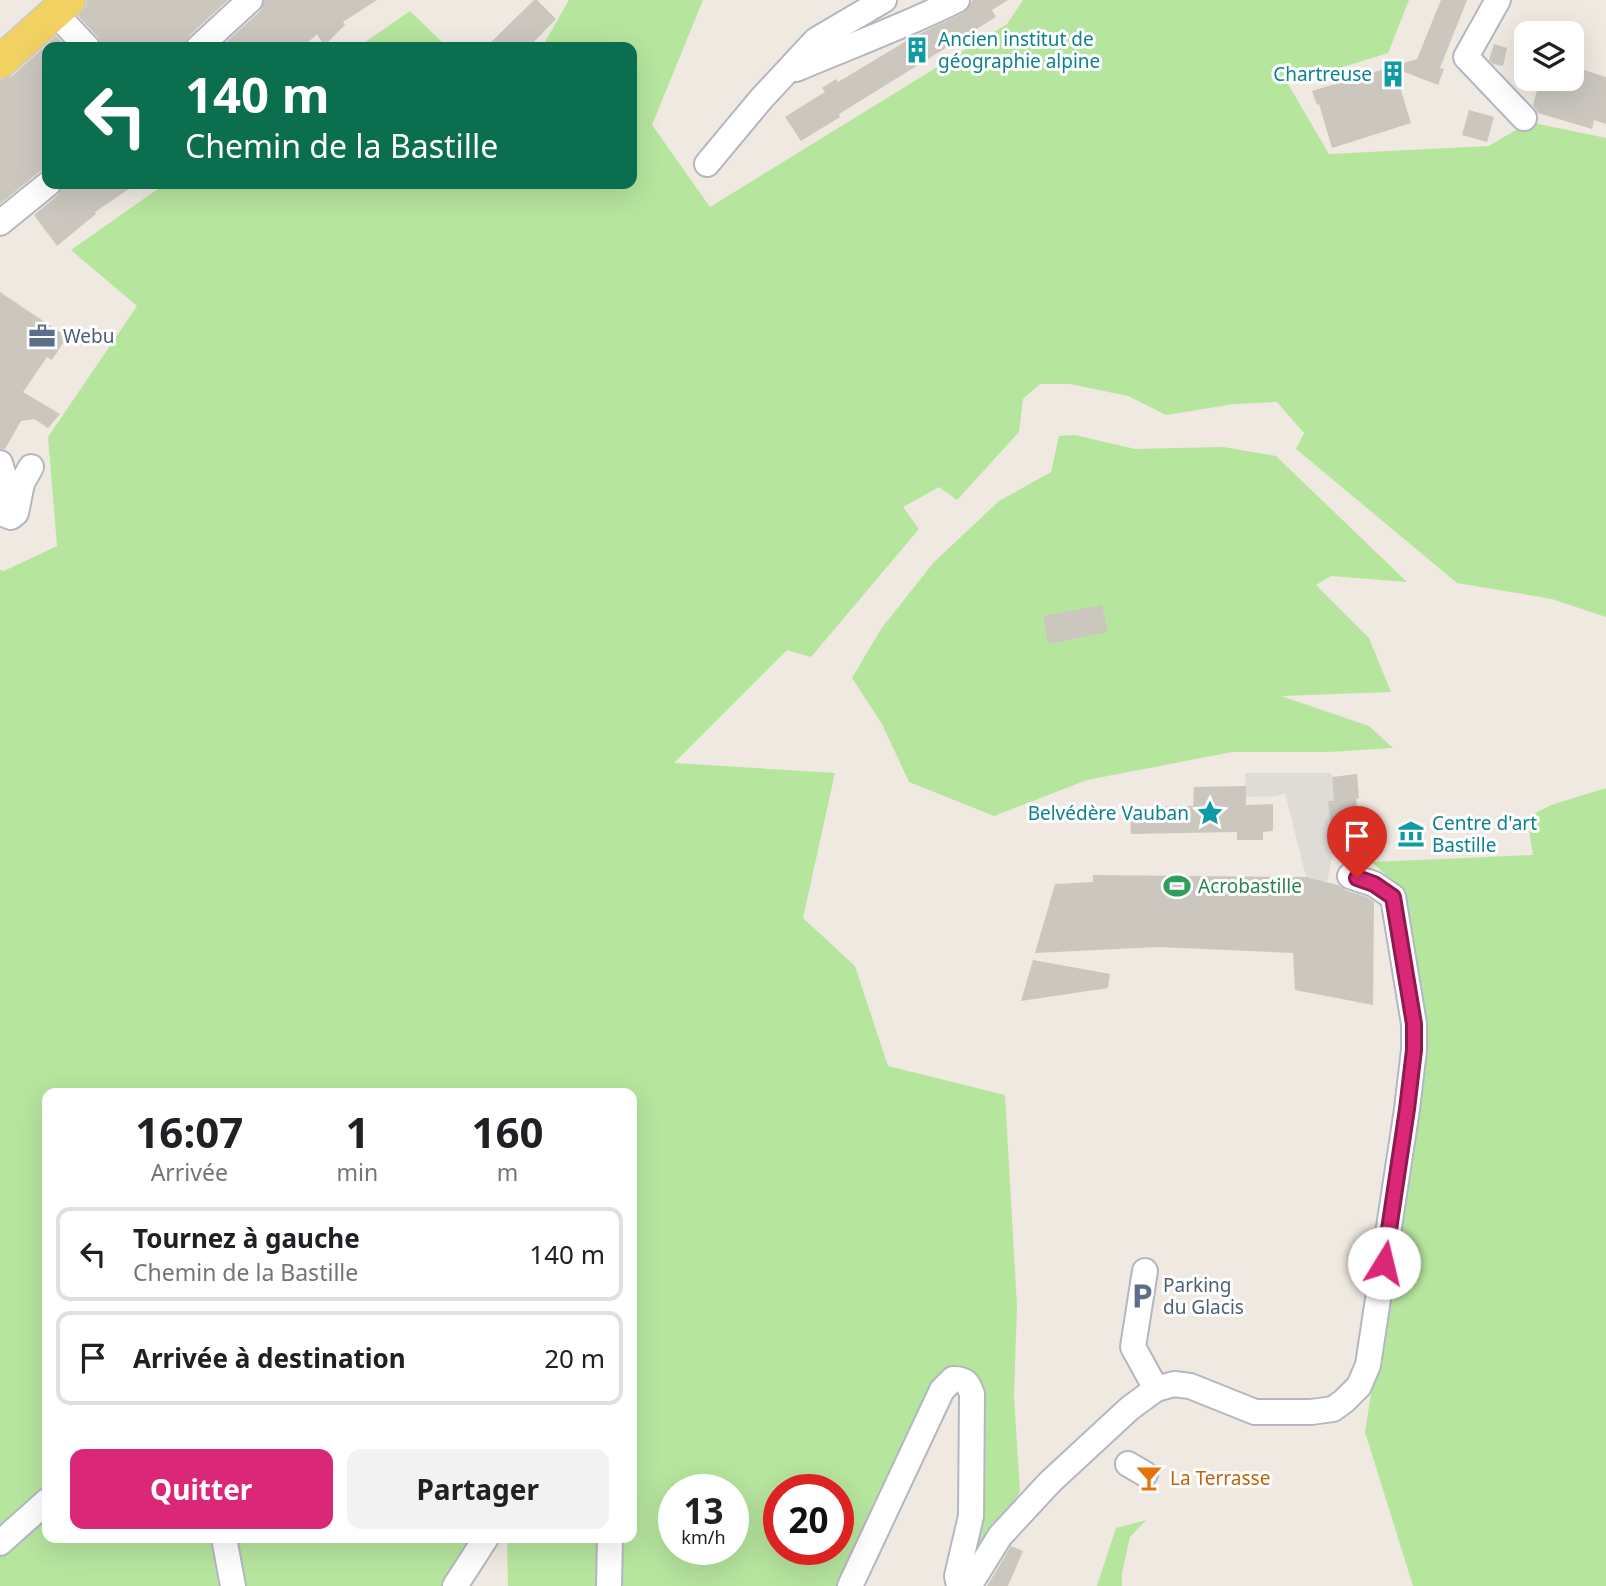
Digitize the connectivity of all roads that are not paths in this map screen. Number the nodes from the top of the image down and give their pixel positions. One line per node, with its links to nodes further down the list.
1 (250, 0): 7 (street)
2 (884, 0): 9 (street)
3 (957, 0): 9 (street)
4 (1498, 0): 10 (street)
5 (61, 6): 6 (street); 8 (main road)
6 (84, 42)
7 (204, 42)
8 (0, 62)
9 (786, 73): 11 (street)
10 (1524, 118)
11 (707, 163)
12 (42, 189): 13 (street)
13 (0, 223)
14 (0, 463): 15 (street)
15 (31, 467)
16 (1354, 877): 18 (street)
17 (1145, 1271): 18 (street)
18 (1156, 1389): 29 (street)
19 (42, 1505): 20 (street)
20 (0, 1542)
21 (225, 1543): 24 (street)
22 (483, 1543): 25 (street)
23 (610, 1543): 26 (street)
24 (233, 1586)
25 (455, 1586)
26 (609, 1586)
27 (850, 1586): 28 (street)
28 (959, 1586)
29 (969, 1586)

